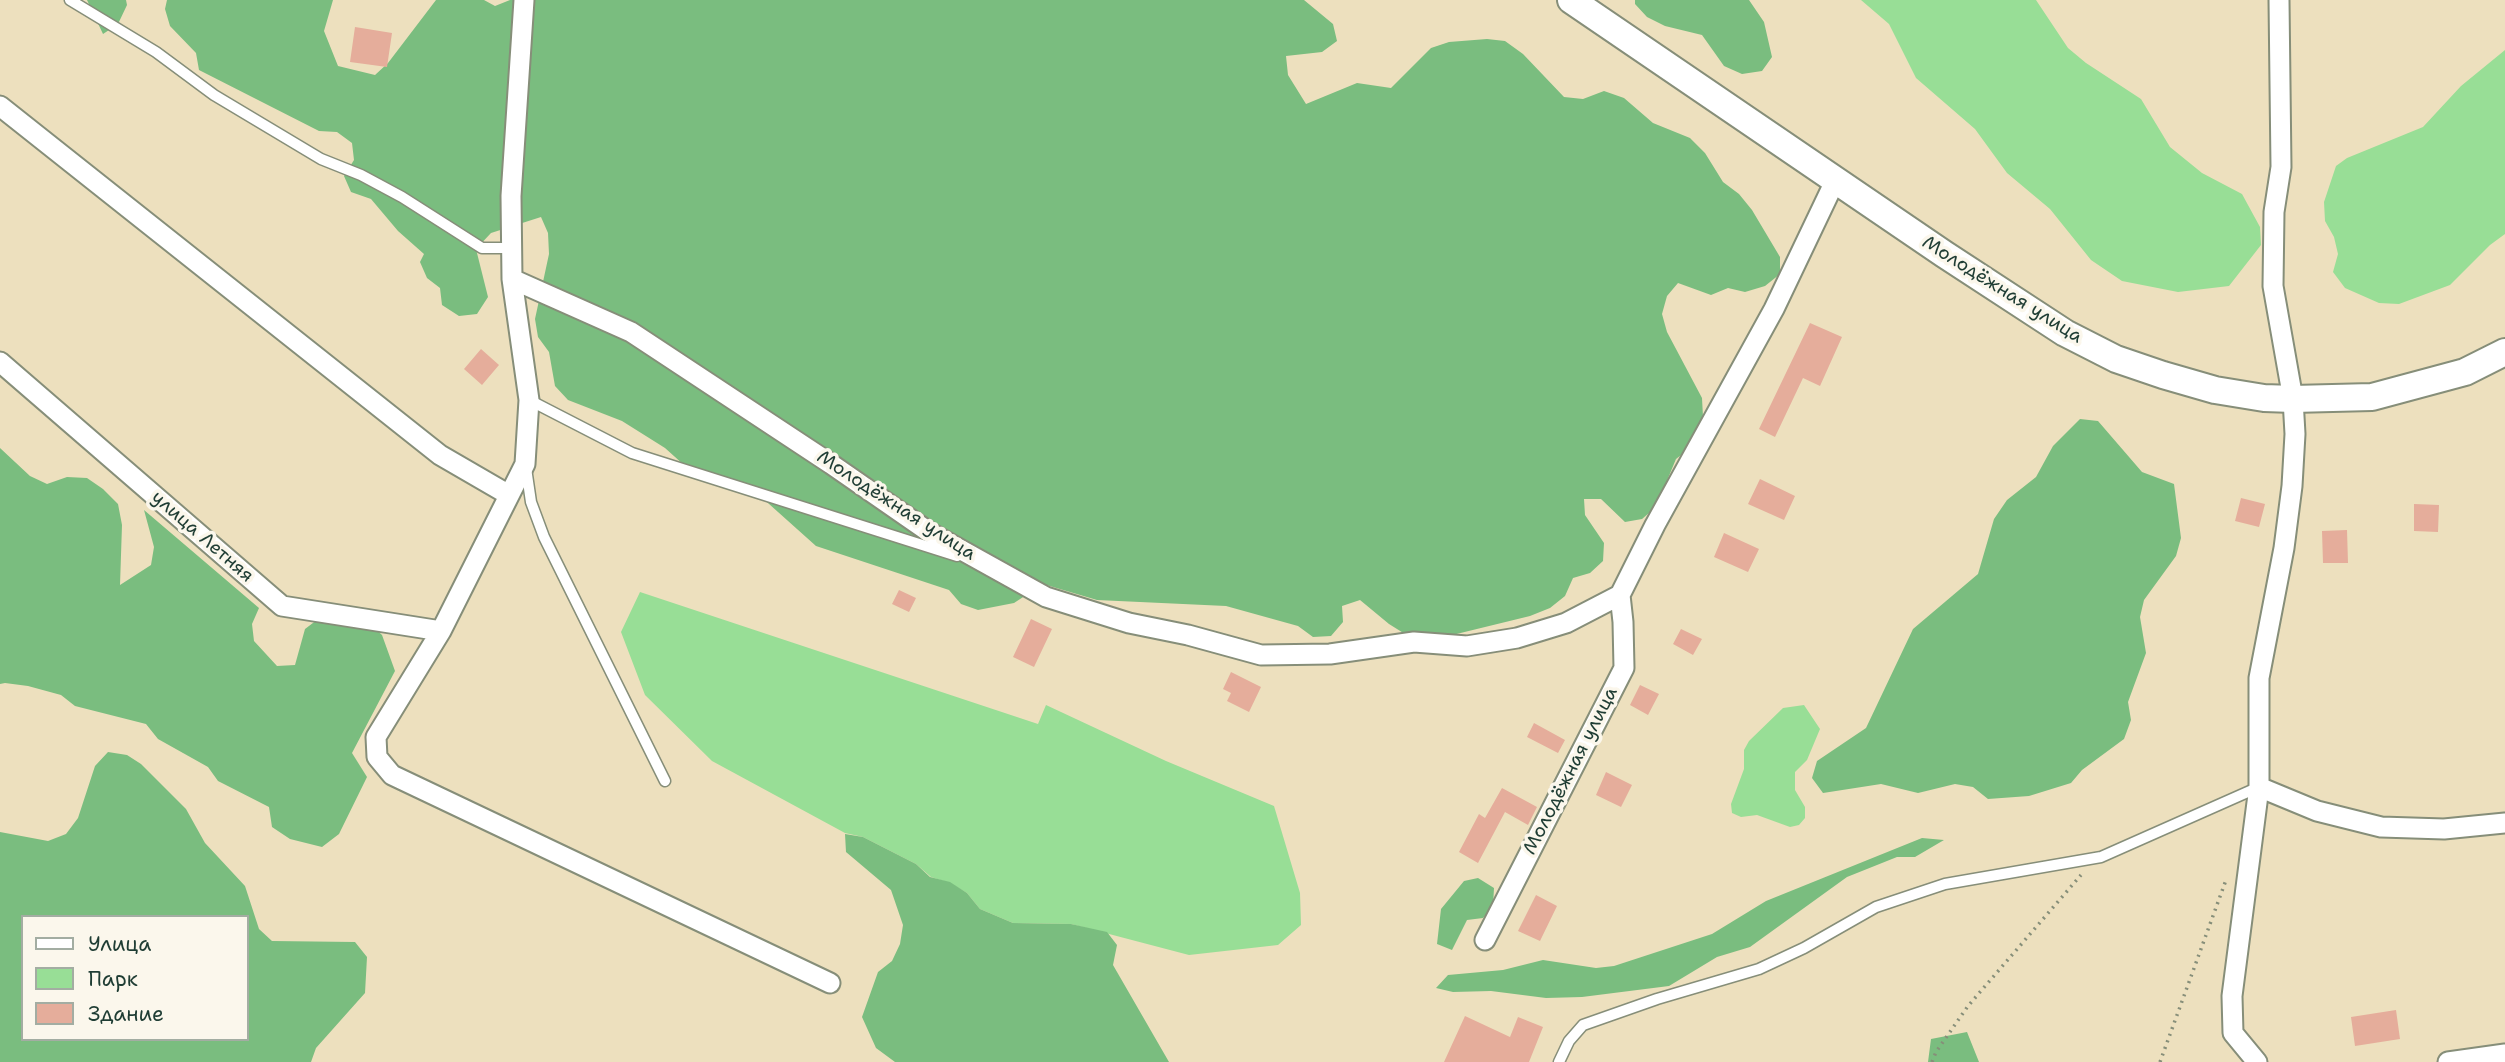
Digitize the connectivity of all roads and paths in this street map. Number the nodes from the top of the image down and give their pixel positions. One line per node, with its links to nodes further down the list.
1 (70, 0): 5 (lane)
2 (524, 0): 8 (street)
3 (1571, 0): 7 (street, Молодёжная улица)
4 (2279, 0): 12 (street)
5 (87, 4): 8 (lane)
6 (0, 106): 15 (street)
7 (1836, 179): 12 (street, Молодёжная улица); 17 (street)
8 (511, 248): 9 (street)
9 (512, 279): 13 (street); 16 (street, Молодёжная улица)
10 (2505, 352): 12 (street, Молодёжная улица)
11 (0, 362): 18 (street, улица Летняя)
12 (2293, 399): 20 (street)
13 (529, 400): 14 (street); 16 (lane)
14 (525, 464): 15 (street); 19 (lane)
15 (509, 495): 18 (street)
16 (990, 566): 17 (street, Молодёжная улица)
17 (1620, 595): 24 (street, Молодёжная улица)
18 (441, 631): 25 (street)
19 (665, 780)
20 (2259, 787): 21 (street); 22 (lane); 30 (street)
21 (2505, 823)
22 (2101, 857): 27 (lane); 28 (path)
23 (2227, 877): 29 (path)
24 (1485, 940)
25 (830, 983)
26 (2505, 1054): 31 (street)
27 (1559, 1062)
28 (1932, 1062)
29 (2160, 1062)
30 (2257, 1062)
31 (2448, 1062)

